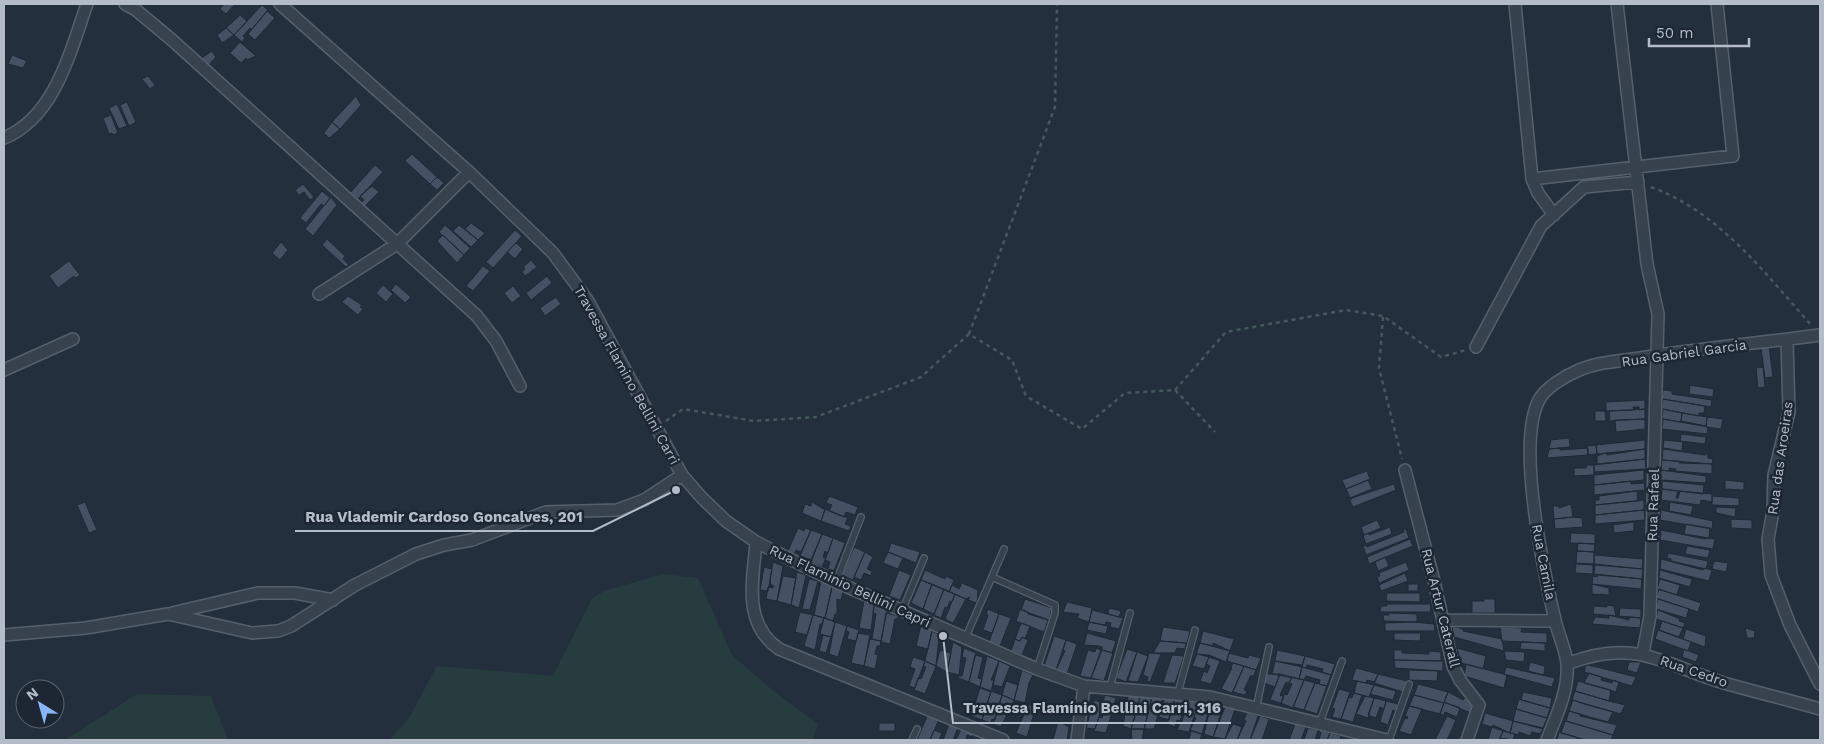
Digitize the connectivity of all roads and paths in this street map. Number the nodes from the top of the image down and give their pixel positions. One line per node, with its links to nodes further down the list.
1 (87, 4): 8 (street)
2 (125, 4): 16 (street)
3 (280, 4): 11 (street, Travessa Flamino Bellini Carri)
4 (1057, 4): 19 (path)
5 (1515, 4): 12 (street)
6 (1617, 4): 9 (street, Rua Rafael)
7 (1717, 4): 9 (street)
8 (4, 138)
9 (1636, 167): 10 (street); 13 (street, Rua Rafael)
10 (1607, 170): 12 (street); 14 (street)
11 (469, 172): 16 (street); 29 (street, Travessa Flamino Bellini Carri)
12 (1532, 179): 15 (street)
13 (1638, 182): 14 (street); 20 (path); 24 (street, Rua Rafael)
14 (1593, 186): 15 (street)
15 (1554, 215): 23 (street)
16 (397, 244): 17 (street); 26 (street)
17 (319, 294)
18 (1383, 316): 23 (path); 28 (path); 31 (path)
19 (969, 334): 28 (path); 29 (path)
20 (1820, 335): 22 (street, Rua Gabriel Garcia)
21 (72, 339): 25 (street)
22 (1786, 340): 24 (street, Rua Gabriel Garcia); 54 (street, Rua das Aroeiras)
23 (1476, 347)
24 (1656, 355): 27 (street, Rua Gabriel Garcia); 49 (street, Rua Rafael)
25 (4, 370)
26 (520, 386)
27 (1552, 386): 44 (street, Rua Camila)
28 (1175, 390): 30 (path)
29 (656, 427): 32 (street, Travessa Flamino Bellini Carri)
30 (1215, 432)
31 (1405, 470): 43 (street, Rua Artur Caterall)
32 (682, 475): 34 (street, Travessa Flamino Bellini Carri); 39 (street)
33 (861, 517): 38 (lane)
34 (756, 542): 38 (street, Rua Flaminio Bellini Capri); 63 (street)
35 (1004, 549): 37 (lane)
36 (924, 558): 40 (lane)
37 (992, 577): 47 (lane); 52 (lane)
38 (836, 582): 40 (street, Rua Flaminio Bellini Capri)
39 (333, 600): 42 (street); 42 (street)
40 (902, 612): 47 (street, Rua Flaminio Bellini Capri)
41 (1130, 613): 56 (lane)
42 (168, 614): 46 (street)
43 (1443, 620): 44 (street); 66 (street, Rua Artur Caterall)
44 (1555, 621): 51 (street, Rua Camila)
45 (1195, 630): 57 (lane)
46 (4, 635)
47 (965, 639): 52 (street, Rua Flaminio Bellini Capri)
48 (1269, 647): 58 (lane)
49 (1643, 653): 51 (street, Rua Cedro); 59 (street, Rua Cedro)
50 (1342, 661): 60 (lane)
51 (1567, 664): 67 (street, Rua Camila)
52 (1036, 669): 55 (street, Rua Flaminio Bellini Capri)
53 (1409, 684): 65 (lane)
54 (1820, 684)
55 (1084, 686): 56 (street, Rua Flaminio Bellini Capri); 64 (street)
56 (1110, 687): 57 (street, Rua Flaminio Bellini Capri)
57 (1178, 693): 58 (street, Rua Flaminio Bellini Capri)
58 (1256, 709): 60 (street, Rua Flaminio Bellini Capri)
59 (1820, 709)
60 (1319, 724): 65 (street, Rua Flaminio Bellini Capri)
61 (917, 729): 62 (lane)
62 (912, 740)
63 (1003, 740)
64 (1077, 740)
65 (1388, 740)
66 (1467, 740)
67 (1547, 740)

